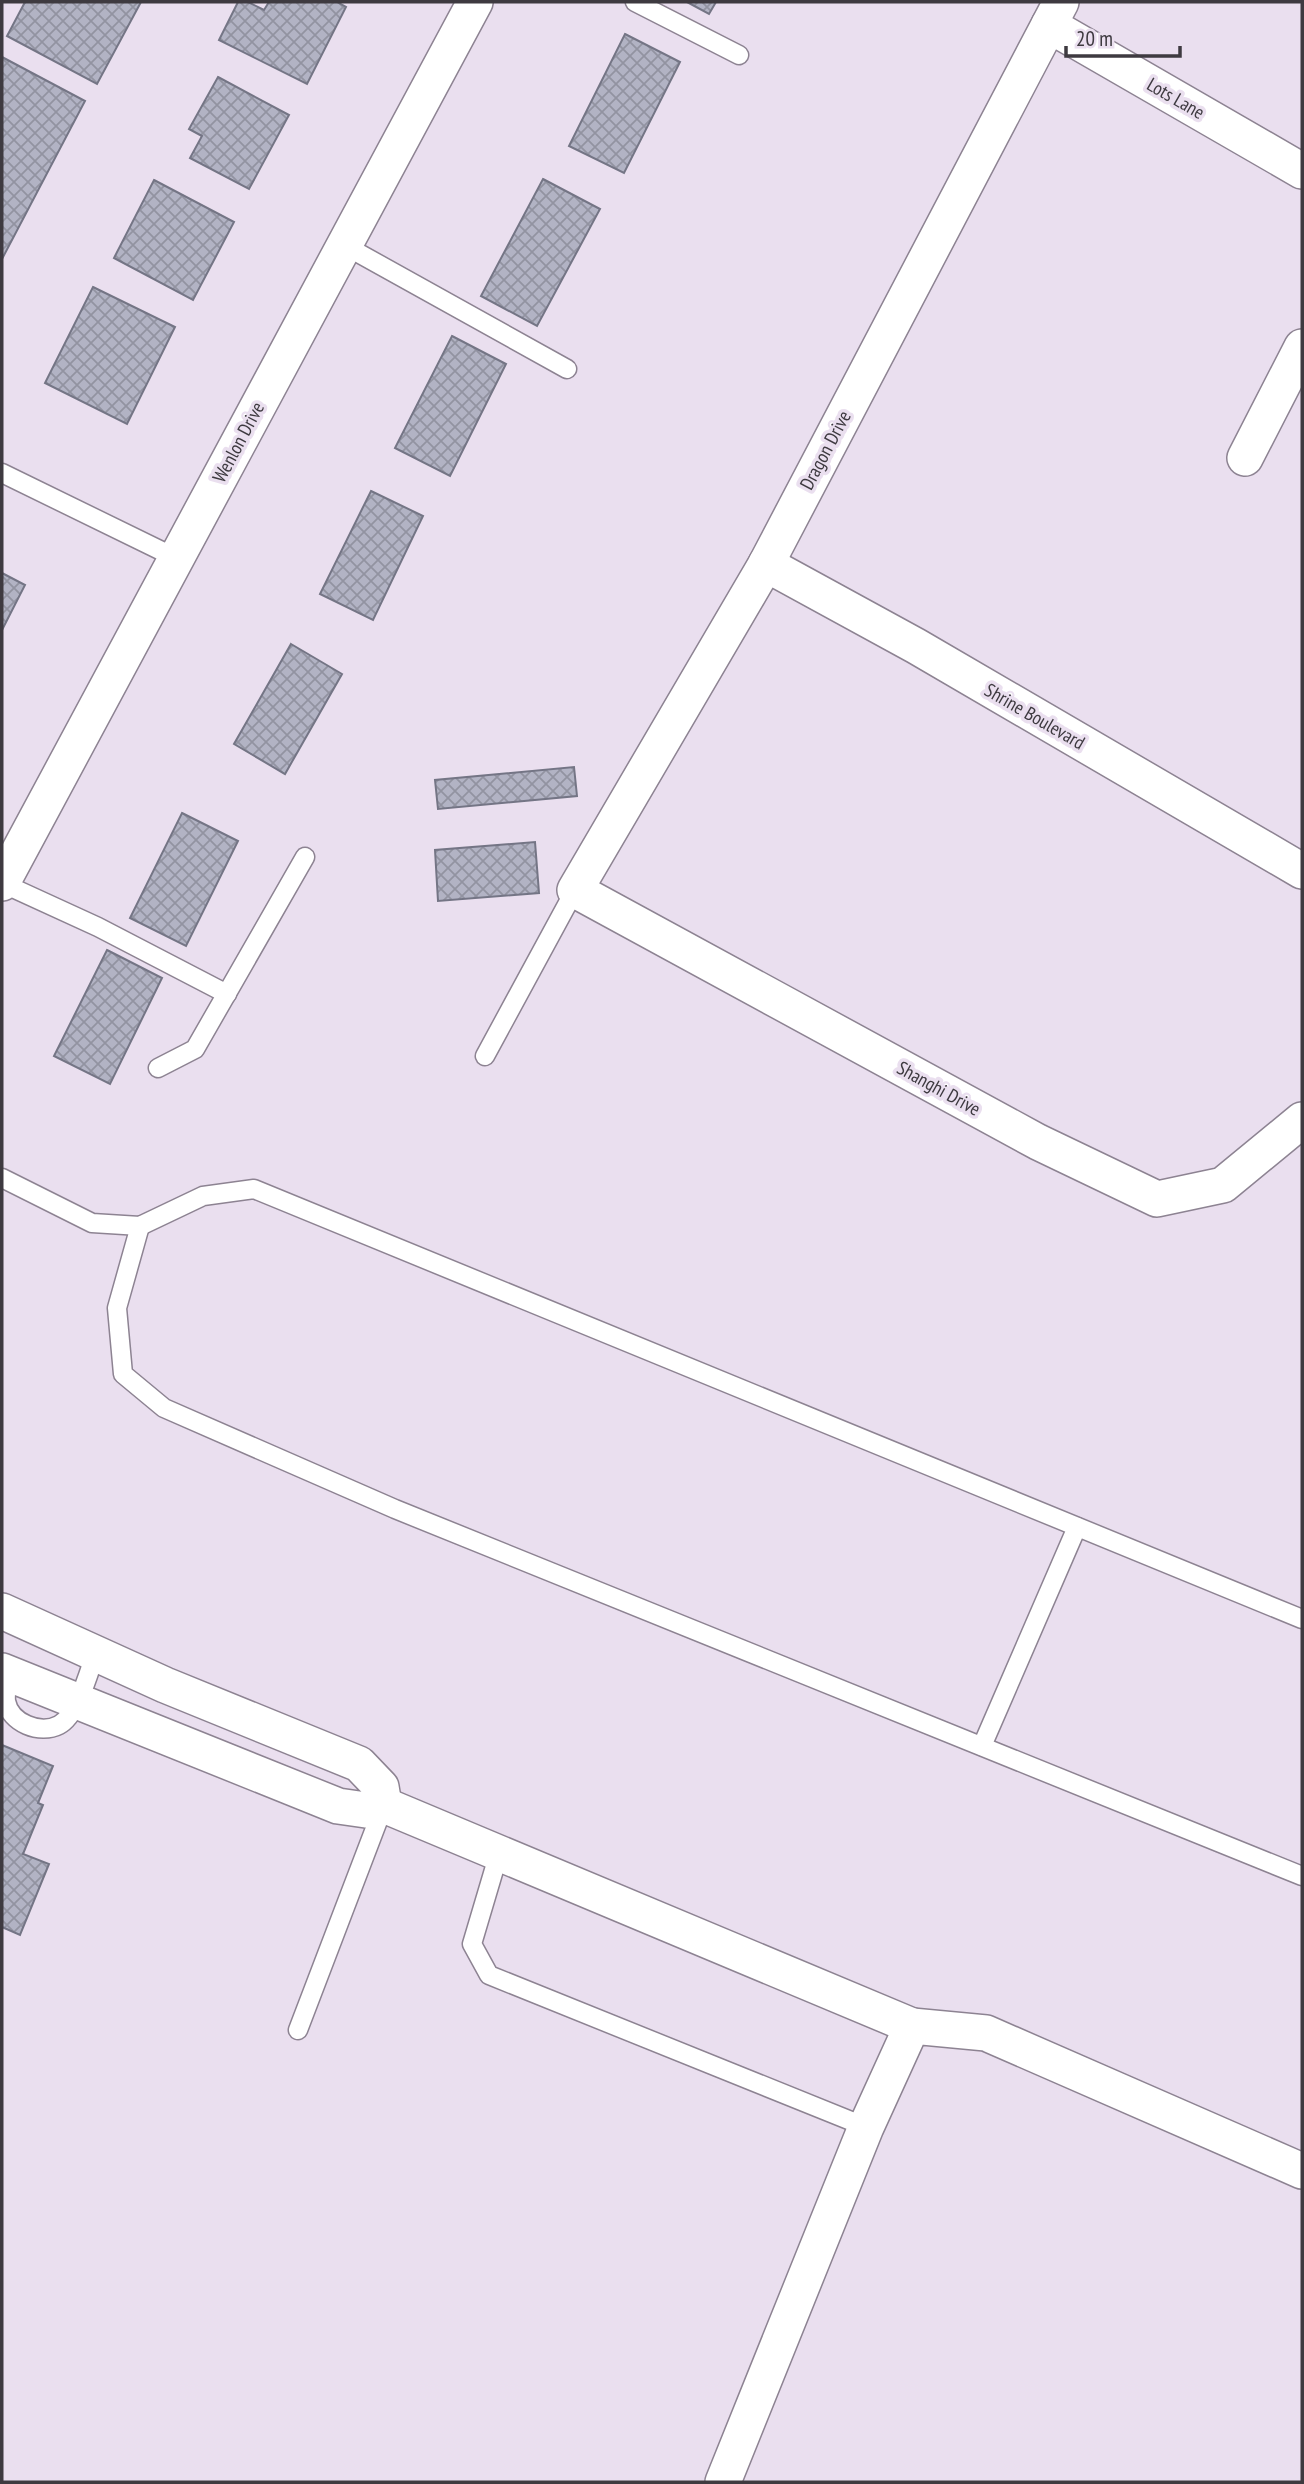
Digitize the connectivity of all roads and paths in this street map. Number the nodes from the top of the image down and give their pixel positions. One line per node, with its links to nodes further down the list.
1 (475, 2): 6 (street, Wenlon Drive)
2 (635, 2): 4 (lane)
3 (1055, 13): 5 (street, Lots Lane); 12 (street, Dragon Drive)
4 (739, 55)
5 (1302, 171)
6 (344, 245): 8 (lane); 11 (street, Wenlon Drive)
7 (1302, 347): 9 (street)
8 (567, 369)
9 (1245, 458)
10 (2, 473): 11 (lane)
11 (176, 558): 15 (street, Wenlon Drive)
12 (766, 564): 14 (street, Shrine Boulevard); 16 (street, Dragon Drive)
13 (305, 857): 17 (lane)
14 (1302, 871)
15 (2, 883): 17 (lane)
16 (575, 890): 18 (lane); 20 (street, Shanghi Drive)
17 (227, 994): 19 (lane)
18 (485, 1056)
19 (158, 1068)
20 (1302, 1120)
21 (2, 1178): 22 (lane)
22 (140, 1226): 23 (lane); 29 (lane)
23 (1077, 1527): 25 (lane); 29 (lane)
24 (2, 1611): 26 (street)
25 (1302, 1619)
26 (96, 1652): 28 (lane); 30 (street)
27 (6, 1673): 28 (street)
28 (78, 1701): 30 (street)
29 (982, 1746): 32 (lane)
30 (384, 1805): 31 (street); 34 (lane)
31 (499, 1853): 33 (street); 35 (lane)
32 (1302, 1876)
33 (912, 2026): 35 (street); 36 (street)
34 (298, 2030)
35 (866, 2127): 37 (street)
36 (1302, 2171)
37 (723, 2482)

